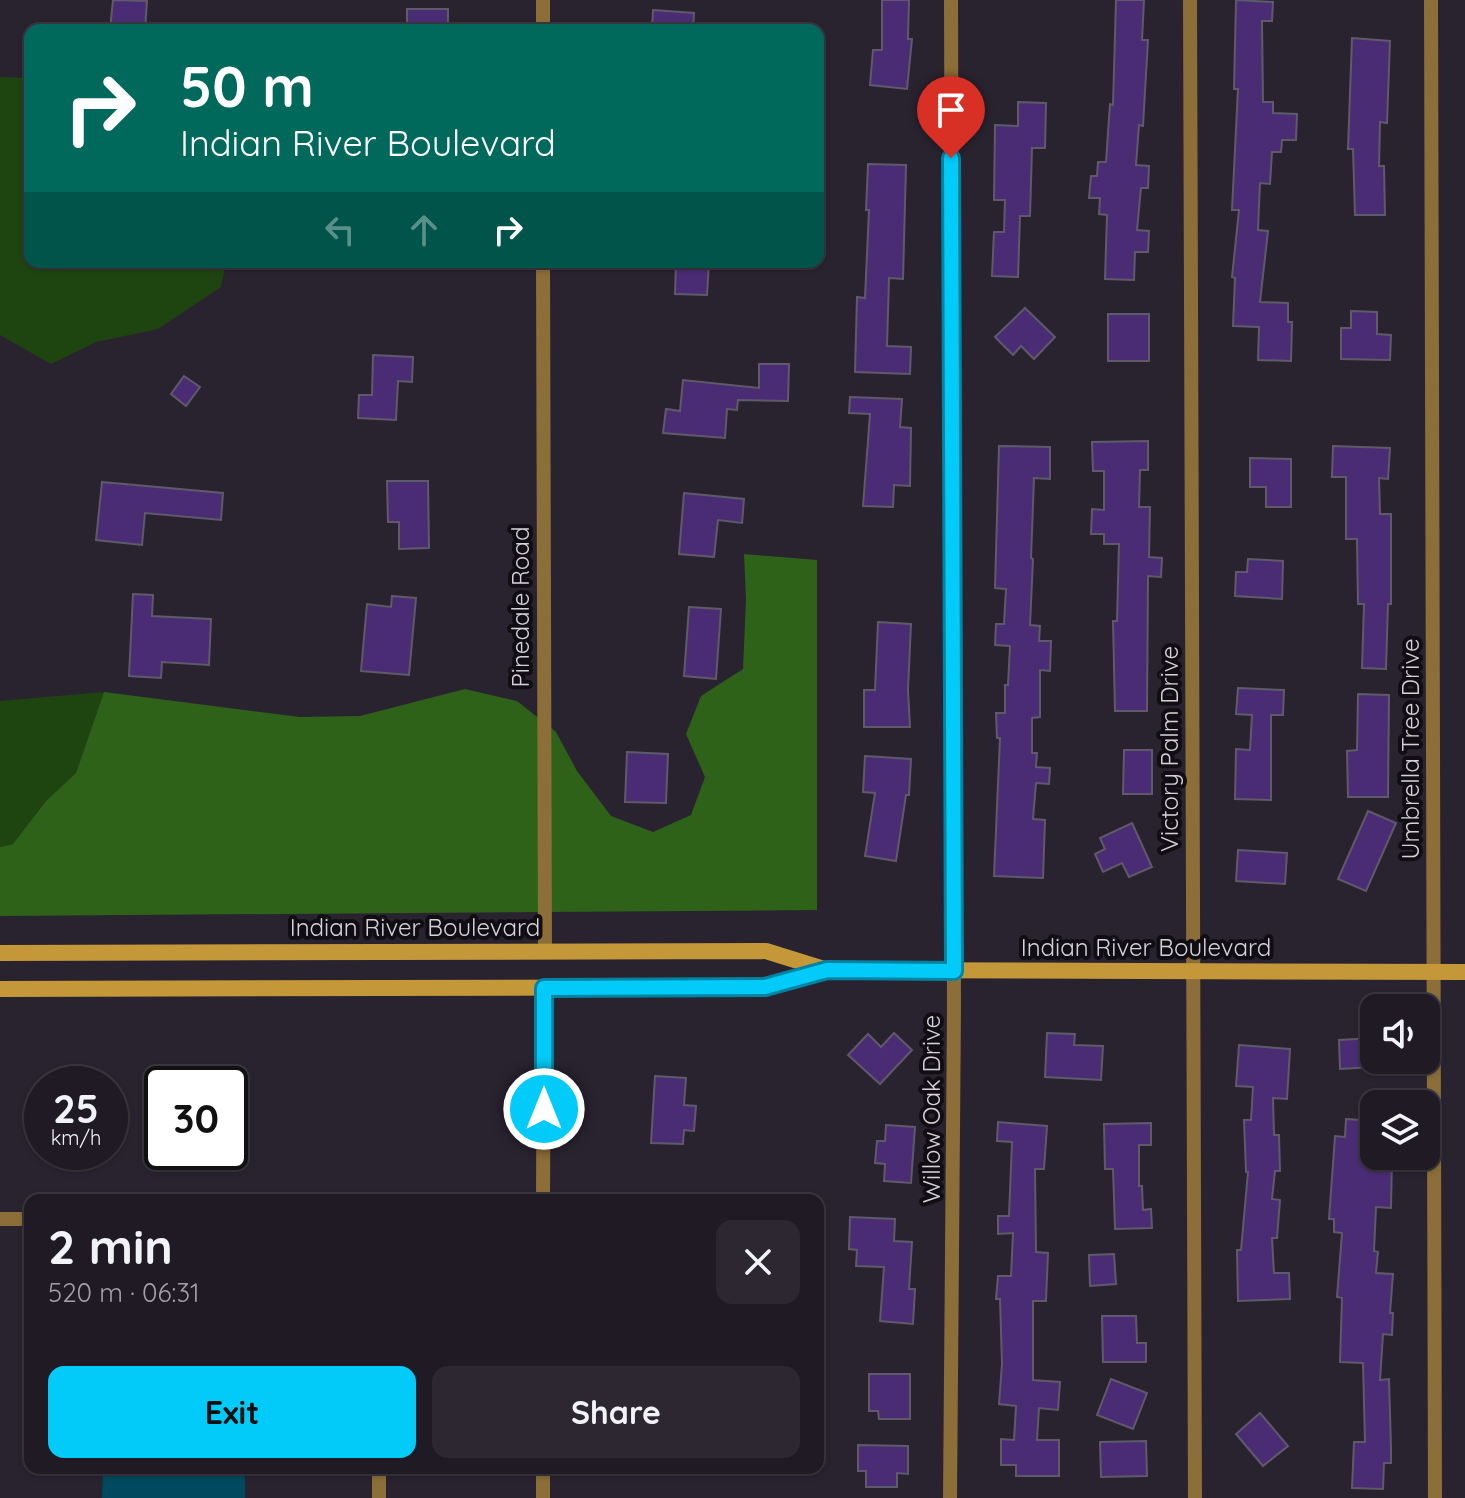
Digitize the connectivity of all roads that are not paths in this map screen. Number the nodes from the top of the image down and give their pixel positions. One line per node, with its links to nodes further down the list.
1 (543, 0): 5 (street)
2 (951, 0): 10 (street, Willow Oak Drive)
3 (1190, 0): 11 (street, Victory Palm Drive)
4 (1431, 0): 12 (street, Umbrella Tree Drive)
5 (543, 24)
6 (543, 268): 7 (street, Pinedale Road)
7 (545, 952): 8 (main road, Indian River Boulevard); 9 (main road, Indian River Boulevard)
8 (4, 955)
9 (827, 970): 10 (main road, Indian River Boulevard); 14 (main road, Indian River Boulevard)
10 (954, 971): 11 (main road, Indian River Boulevard); 23 (street, Willow Oak Drive)
11 (1194, 972): 12 (main road, Indian River Boulevard); 24 (street, Victory Palm Drive)
12 (1434, 972): 13 (main road, Indian River Boulevard); 25 (street, Umbrella Tree Drive)
13 (1465, 972)
14 (544, 988): 15 (main road, Indian River Boulevard); 16 (street)
15 (0, 989)
16 (543, 1194)
17 (0, 1219): 18 (street)
18 (24, 1219)
19 (379, 1474): 21 (street)
20 (543, 1474): 22 (street)
21 (379, 1498)
22 (543, 1498)
23 (950, 1498)
24 (1195, 1498)
25 (1435, 1498)

